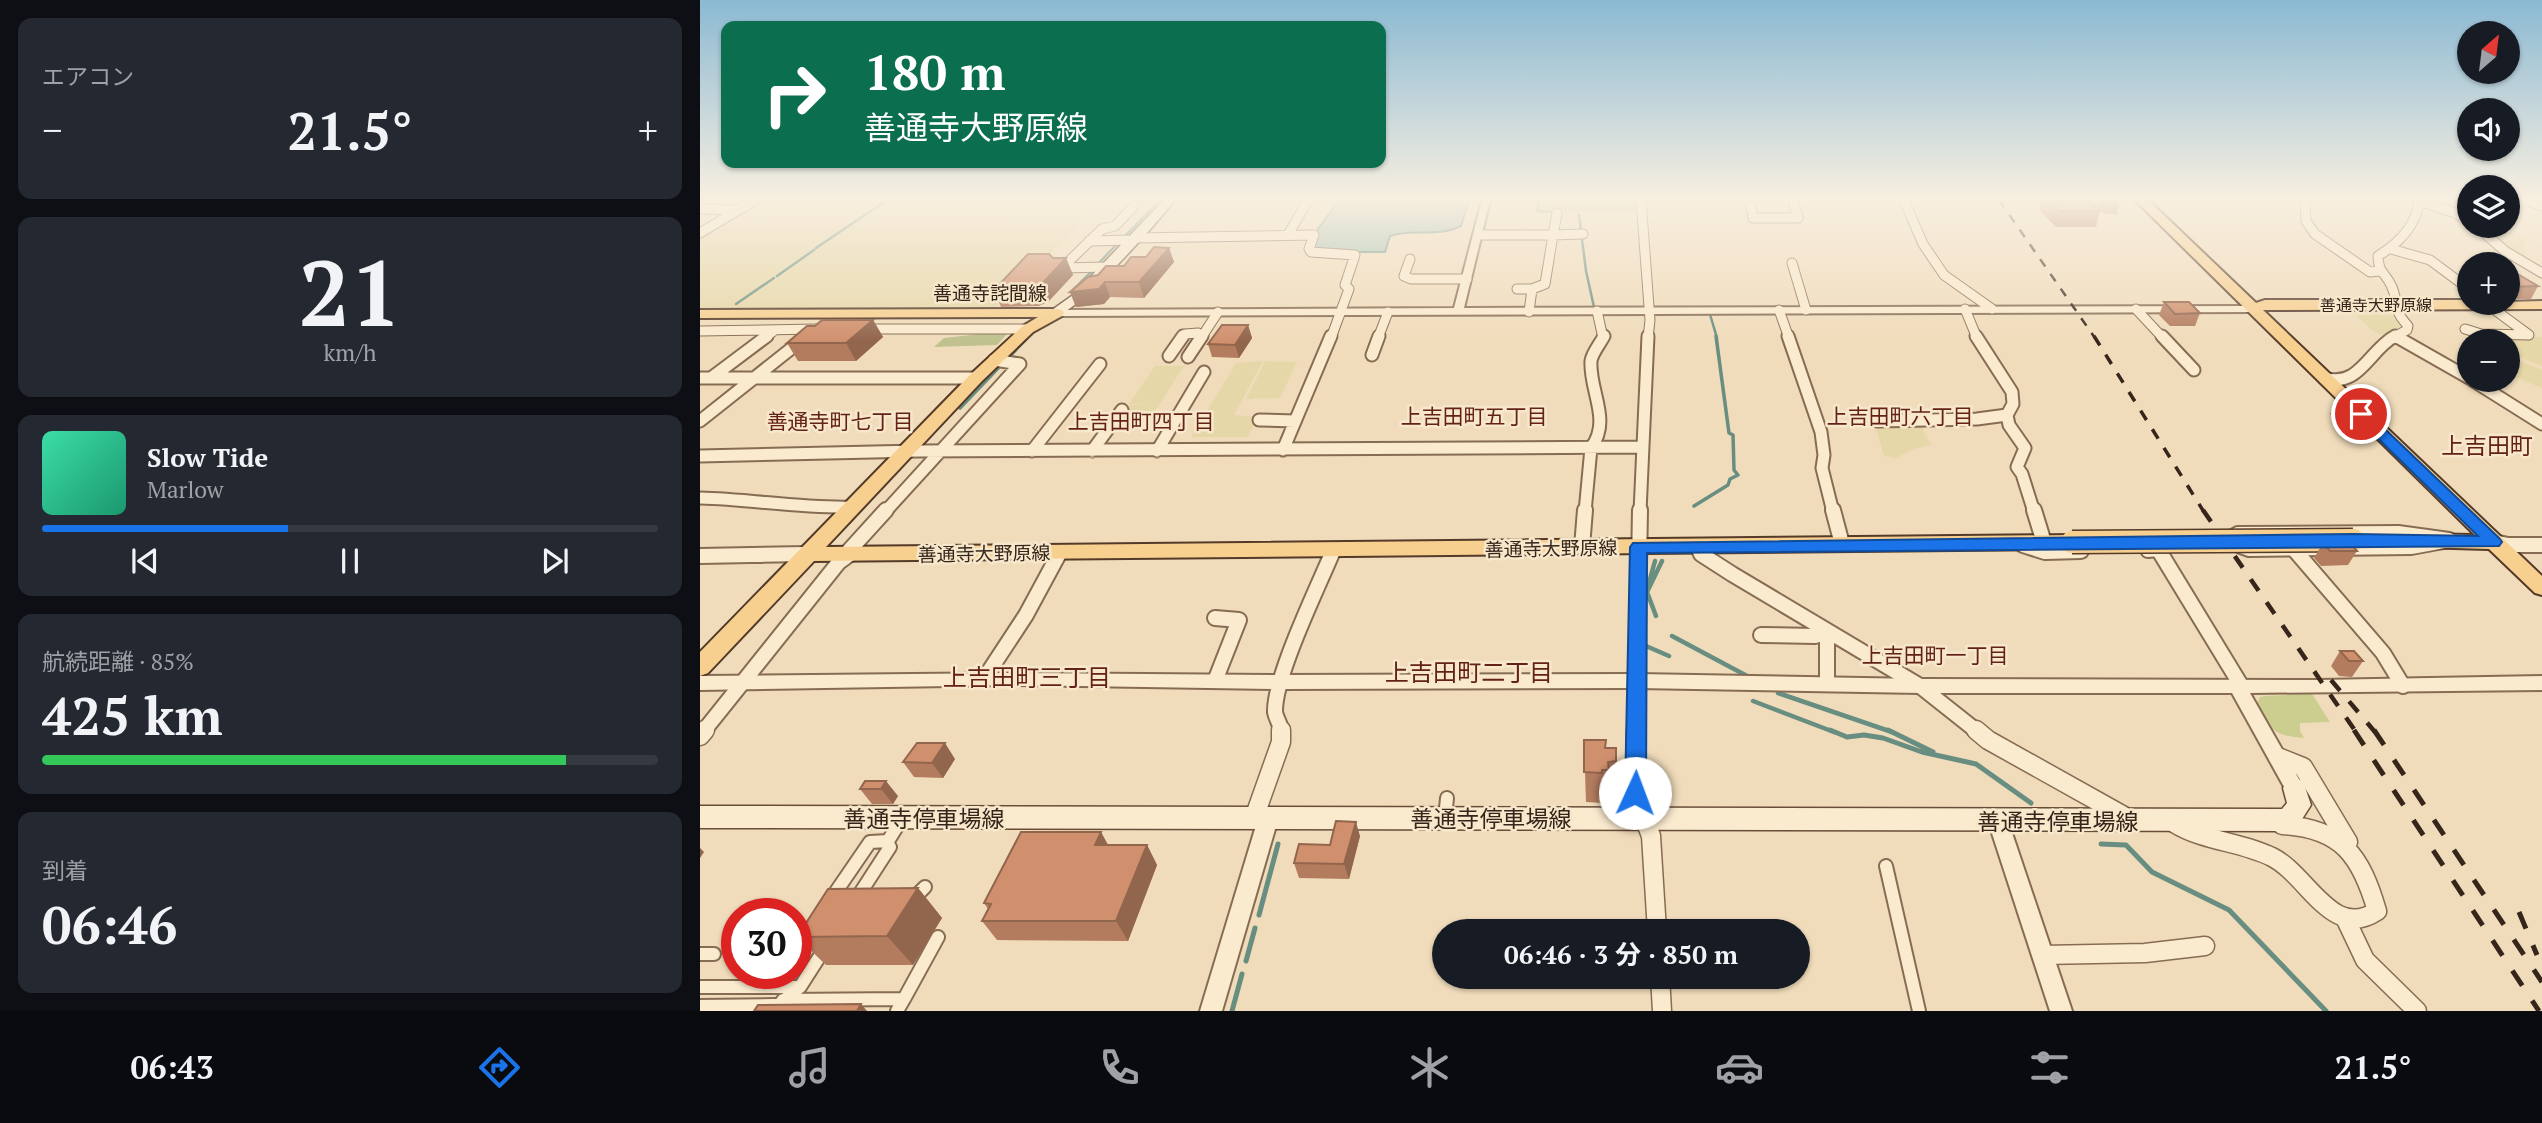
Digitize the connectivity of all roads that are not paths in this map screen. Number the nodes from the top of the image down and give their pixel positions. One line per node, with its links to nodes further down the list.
1 (1083, 247): 14 (street)
2 (1119, 247): 14 (main road)
3 (1310, 247): 34 (street)
4 (1475, 247): 17 (street)
5 (1551, 247): 20 (street)
6 (1645, 247): 32 (street)
7 (1926, 247): 26 (street)
8 (2189, 247): 28 (main road)
9 (2334, 247): 15 (street)
10 (2501, 247): 16 (street)
11 (2390, 249): 15 (street); 18 (street)
12 (1410, 259): 17 (street)
13 (1792, 263): 30 (street)
14 (1098, 267): 39 (main road)
15 (2379, 271): 24 (street)
16 (2542, 273)
17 (1467, 279): 36 (street)
18 (2457, 280)
19 (1517, 289): 20 (street)
20 (1532, 289): 37 (street)
21 (2457, 307): 24 (main road, 善通寺大野原線)
22 (2520, 307): 23 (main road, 善通寺大野原線)
23 (2542, 307)
24 (2398, 308): 28 (main road, 善通寺大野原線); 49 (street)
25 (1965, 309): 26 (street); 30 (street); 65 (street)
26 (1992, 309): 27 (street)
27 (2136, 309): 28 (street); 55 (street)
28 (2253, 309): 58 (main road)
29 (1779, 310): 30 (street); 32 (street); 85 (street)
30 (1806, 310)
31 (1597, 311): 32 (street); 37 (street); 72 (street)
32 (1650, 311): 71 (street)
33 (1215, 312): 34 (street); 39 (street); 51 (street); 52 (street)
34 (1341, 312): 35 (street); 68 (street)
35 (1388, 312): 36 (street); 50 (street)
36 (1458, 312): 37 (street)
37 (1529, 312)
38 (835, 313): 39 (main road, 善通寺詫間線); 40 (main road, 善通寺詫間線); 42 (street)
39 (1057, 313): 45 (main road, 善通寺詫間線)
40 (700, 314)
41 (2502, 315): 48 (street)
42 (815, 329): 43 (street); 46 (street); 61 (street)
43 (828, 329)
44 (855, 329): 45 (street)
45 (1028, 329): 53 (main road, 善通寺詫間線)
46 (775, 330): 47 (street); 60 (street)
47 (700, 331)
48 (2520, 335)
49 (2397, 337): 56 (street); 58 (street)
50 (1372, 355)
51 (1169, 356)
52 (1188, 357)
53 (995, 360): 59 (main road, 善通寺詫間線); 74 (street)
54 (1100, 364): 75 (street)
55 (2194, 370)
56 (2457, 371)
57 (1204, 372): 77 (street)
58 (2322, 377): 84 (main road)
59 (976, 378): 61 (street); 78 (main road, 善通寺詫間線)
60 (706, 379): 61 (street); 62 (street)
61 (754, 379): 67 (street)
62 (700, 387)
63 (2492, 392): 70 (street)
64 (1122, 410): 76 (street)
65 (2007, 415): 69 (street); 82 (street)
66 (1259, 420): 68 (street)
67 (700, 421)
68 (1296, 421): 73 (street)
69 (1877, 421)
70 (2542, 424)
71 (1643, 447): 72 (street); 89 (street)
72 (1591, 448): 73 (street); 88 (street)
73 (1283, 450): 77 (street)
74 (941, 451): 75 (street); 78 (street); 95 (street)
75 (1032, 451): 76 (street)
76 (1092, 451): 77 (street)
77 (1157, 451)
78 (905, 453): 79 (street); 81 (main road, 善通寺詫間線)
79 (700, 456)
80 (700, 498): 81 (street)
81 (853, 507): 96 (main road, 善通寺詫間線)
82 (2042, 537): 86 (street); 92 (street)
83 (2449, 540): 84 (main road, 善通寺大野原線); 86 (main road, 善通寺大野原線, bridge); 91 (street); 91 (street)
84 (2494, 542): 87 (street); 98 (main road)
85 (1842, 544): 86 (main road, 善通寺大野原線); 90 (main road, 善通寺大野原線)
86 (2020, 544): 92 (street)
87 (2542, 545)
88 (1582, 547): 89 (main road, 善通寺大野原線); 93 (main road, 善通寺大野原線)
89 (1639, 547): 90 (main road, 善通寺大野原線); 105 (street)
90 (1698, 547): 100 (street)
91 (2292, 547): 112 (street)
92 (2158, 549): 113 (street)
93 (1333, 551): 94 (main road, 善通寺大野原線); 107 (street)
94 (1060, 552): 95 (main road, 善通寺大野原線); 103 (street)
95 (848, 554): 96 (main road, 善通寺大野原線); 106 (street)
96 (797, 555): 97 (street); 102 (main road)
97 (700, 556)
98 (2542, 588)
99 (1214, 618): 104 (street)
100 (1827, 632): 101 (street); 110 (street); 111 (street)
101 (1761, 635)
102 (700, 667)
103 (984, 679): 104 (street); 106 (street)
104 (1214, 681): 107 (street)
105 (1638, 681): 107 (street); 110 (street); 120 (street)
106 (742, 682): 108 (street); 114 (street)
107 (1280, 682): 119 (street)
108 (700, 683)
109 (2542, 683): 112 (street)
110 (1827, 684): 111 (street)
111 (1920, 686): 113 (street); 125 (street)
112 (2403, 686): 113 (street)
113 (2239, 687): 115 (street)
114 (700, 736)
115 (2278, 757): 116 (street); 128 (street)
116 (2295, 788): 123 (main road, 善通寺停車場線)
117 (700, 817): 118 (main road, 善通寺停車場線)
118 (903, 817): 119 (main road, 善通寺停車場線); 135 (street)
119 (1261, 818): 120 (main road, 善通寺停車場線); 148 (street)
120 (1647, 818): 124 (main road, 善通寺停車場線); 133 (street)
121 (2172, 820): 122 (main road, 善通寺停車場線); 125 (main road, 善通寺停車場線); 126 (street)
122 (2214, 820): 123 (main road, 善通寺停車場線); 126 (street)
123 (2262, 820): 128 (street)
124 (1998, 821): 125 (main road, 善通寺停車場線); 140 (street)
125 (2134, 821)
126 (2225, 843): 134 (street)
127 (890, 847): 132 (street)
128 (2351, 852): 134 (street)
129 (1886, 866): 150 (street)
130 (925, 887): 131 (street)
131 (901, 900)
132 (878, 901)
133 (1656, 919)
134 (2346, 920): 152 (street)
135 (820, 926): 136 (street); 139 (street)
136 (812, 934)
137 (938, 937): 146 (street)
138 (2205, 946): 140 (street)
139 (812, 950)
140 (2043, 955): 151 (street)
141 (700, 986): 142 (street)
142 (721, 986)
143 (797, 989): 145 (street)
144 (1661, 989): 149 (street)
145 (776, 1005): 146 (street); 147 (street)
146 (900, 1005)
147 (700, 1006)
148 (1211, 1011)
149 (1662, 1011)
150 (1919, 1011)
151 (2061, 1011)
152 (2417, 1011)

